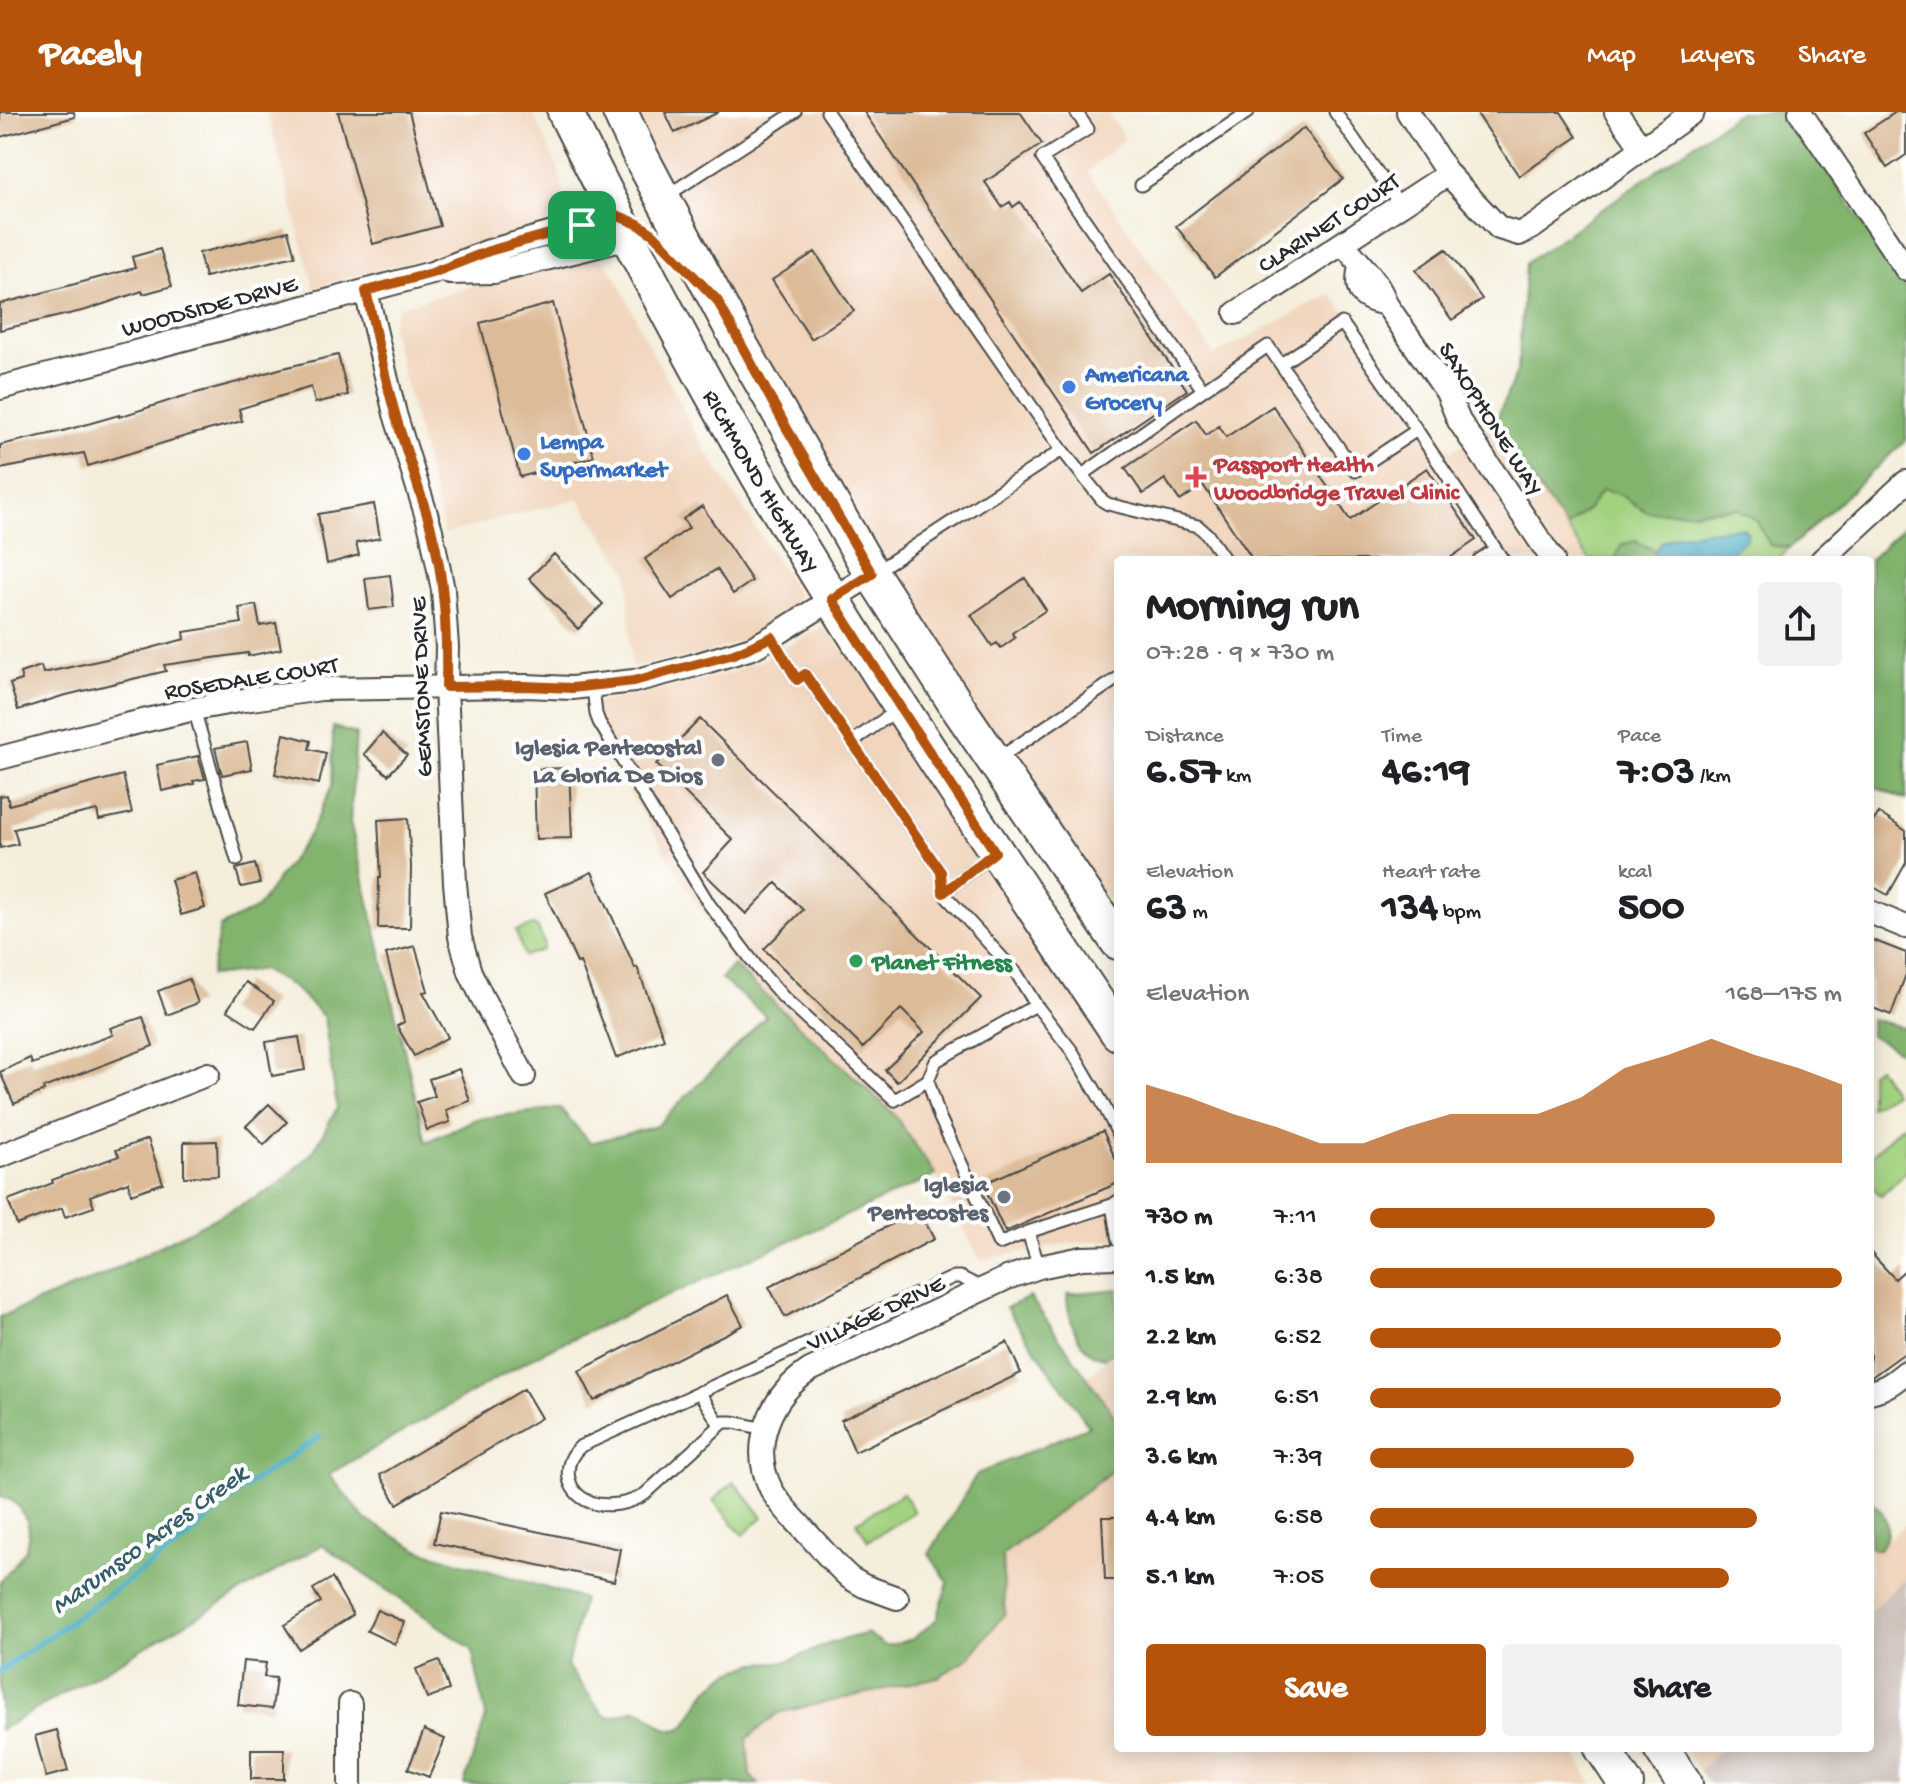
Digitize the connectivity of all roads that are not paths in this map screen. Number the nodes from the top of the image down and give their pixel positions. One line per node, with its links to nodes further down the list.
1 (565, 112): 17 (main road, RICHMOND HIGHWAY)
2 (620, 112): 15 (main road, RICHMOND HIGHWAY)
3 (795, 112): 15 (lane)
4 (827, 112): 27 (lane)
5 (1076, 112): 25 (lane)
6 (1248, 112): 14 (lane)
7 (1335, 112): 16 (lane)
8 (1408, 112): 13 (street)
9 (1616, 112): 12 (street)
10 (1693, 112): 12 (street)
11 (1806, 114): 19 (street)
12 (1642, 148): 13 (street)
13 (1448, 174): 16 (street, CLARINET COURT)
14 (1141, 185)
15 (664, 198): 21 (main road, RICHMOND HIGHWAY)
16 (1401, 206): 18 (street, CLARINET COURT)
17 (622, 226): 20 (street, WOODSIDE DRIVE); 21 (main road); 37 (main road, RICHMOND HIGHWAY)
18 (1344, 244): 22 (street, CLARINET COURT); 34 (street, SAXOPHONE WAY)
19 (1906, 269)
20 (366, 291): 24 (street, WOODSIDE DRIVE); 40 (street, GEMSTONE DRIVE)
21 (717, 300): 36 (main road, RICHMOND HIGHWAY)
22 (1236, 313)
23 (1281, 364): 25 (lane); 26 (lane); 26 (lane)
24 (0, 388)
25 (1203, 390): 28 (lane)
26 (1417, 430): 30 (lane)
27 (1062, 450): 28 (lane); 36 (lane)
28 (1082, 475): 31 (lane)
29 (1906, 482): 35 (street)
30 (1495, 549): 32 (lane); 33 (lane)
31 (1222, 556)
32 (1485, 556)
33 (1500, 556)
34 (1550, 556)
35 (1826, 556)
36 (872, 574): 37 (street, ROSEDALE COURT); 46 (main road, RICHMOND HIGHWAY)
37 (832, 599): 38 (street, ROSEDALE COURT); 42 (main road, RICHMOND HIGHWAY)
38 (772, 637): 41 (street, ROSEDALE COURT); 44 (lane)
39 (1114, 681): 46 (lane)
40 (446, 687): 41 (street, ROSEDALE COURT); 43 (street, ROSEDALE COURT); 56 (street, GEMSTONE DRIVE)
41 (593, 687): 57 (lane)
42 (900, 707): 44 (lane); 47 (main road, RICHMOND HIGHWAY)
43 (194, 709): 45 (street, ROSEDALE COURT); 48 (lane)
44 (852, 742): 49 (lane)
45 (0, 758)
46 (995, 761): 52 (main road, RICHMOND HIGHWAY)
47 (995, 852): 49 (lane); 54 (main road, RICHMOND HIGHWAY)
48 (237, 860)
49 (943, 893): 53 (lane)
50 (1874, 914): 51 (street)
51 (1906, 927)
52 (1114, 936)
53 (1036, 1005): 57 (lane); 58 (lane)
54 (1114, 1027)
55 (208, 1074): 59 (street)
56 (524, 1076)
57 (928, 1080): 61 (lane)
58 (1114, 1127)
59 (0, 1156)
60 (1114, 1203): 61 (lane)
61 (1028, 1232): 63 (lane)
62 (1114, 1257): 63 (street, VILLAGE DRIVE)
63 (1039, 1267): 64 (street, VILLAGE DRIVE)
64 (984, 1289): 67 (lane); 69 (street, VILLAGE DRIVE)
65 (1906, 1372): 66 (street)
66 (1874, 1391)
67 (699, 1392): 68 (lane); 68 (lane)
68 (720, 1425): 69 (lane)
69 (765, 1429): 70 (street, VILLAGE DRIVE)
70 (897, 1598)
71 (350, 1704): 74 (street)
72 (1605, 1752): 75 (main road)
73 (1664, 1752): 76 (main road)
74 (350, 1784)
75 (1626, 1784)
76 (1685, 1784)

